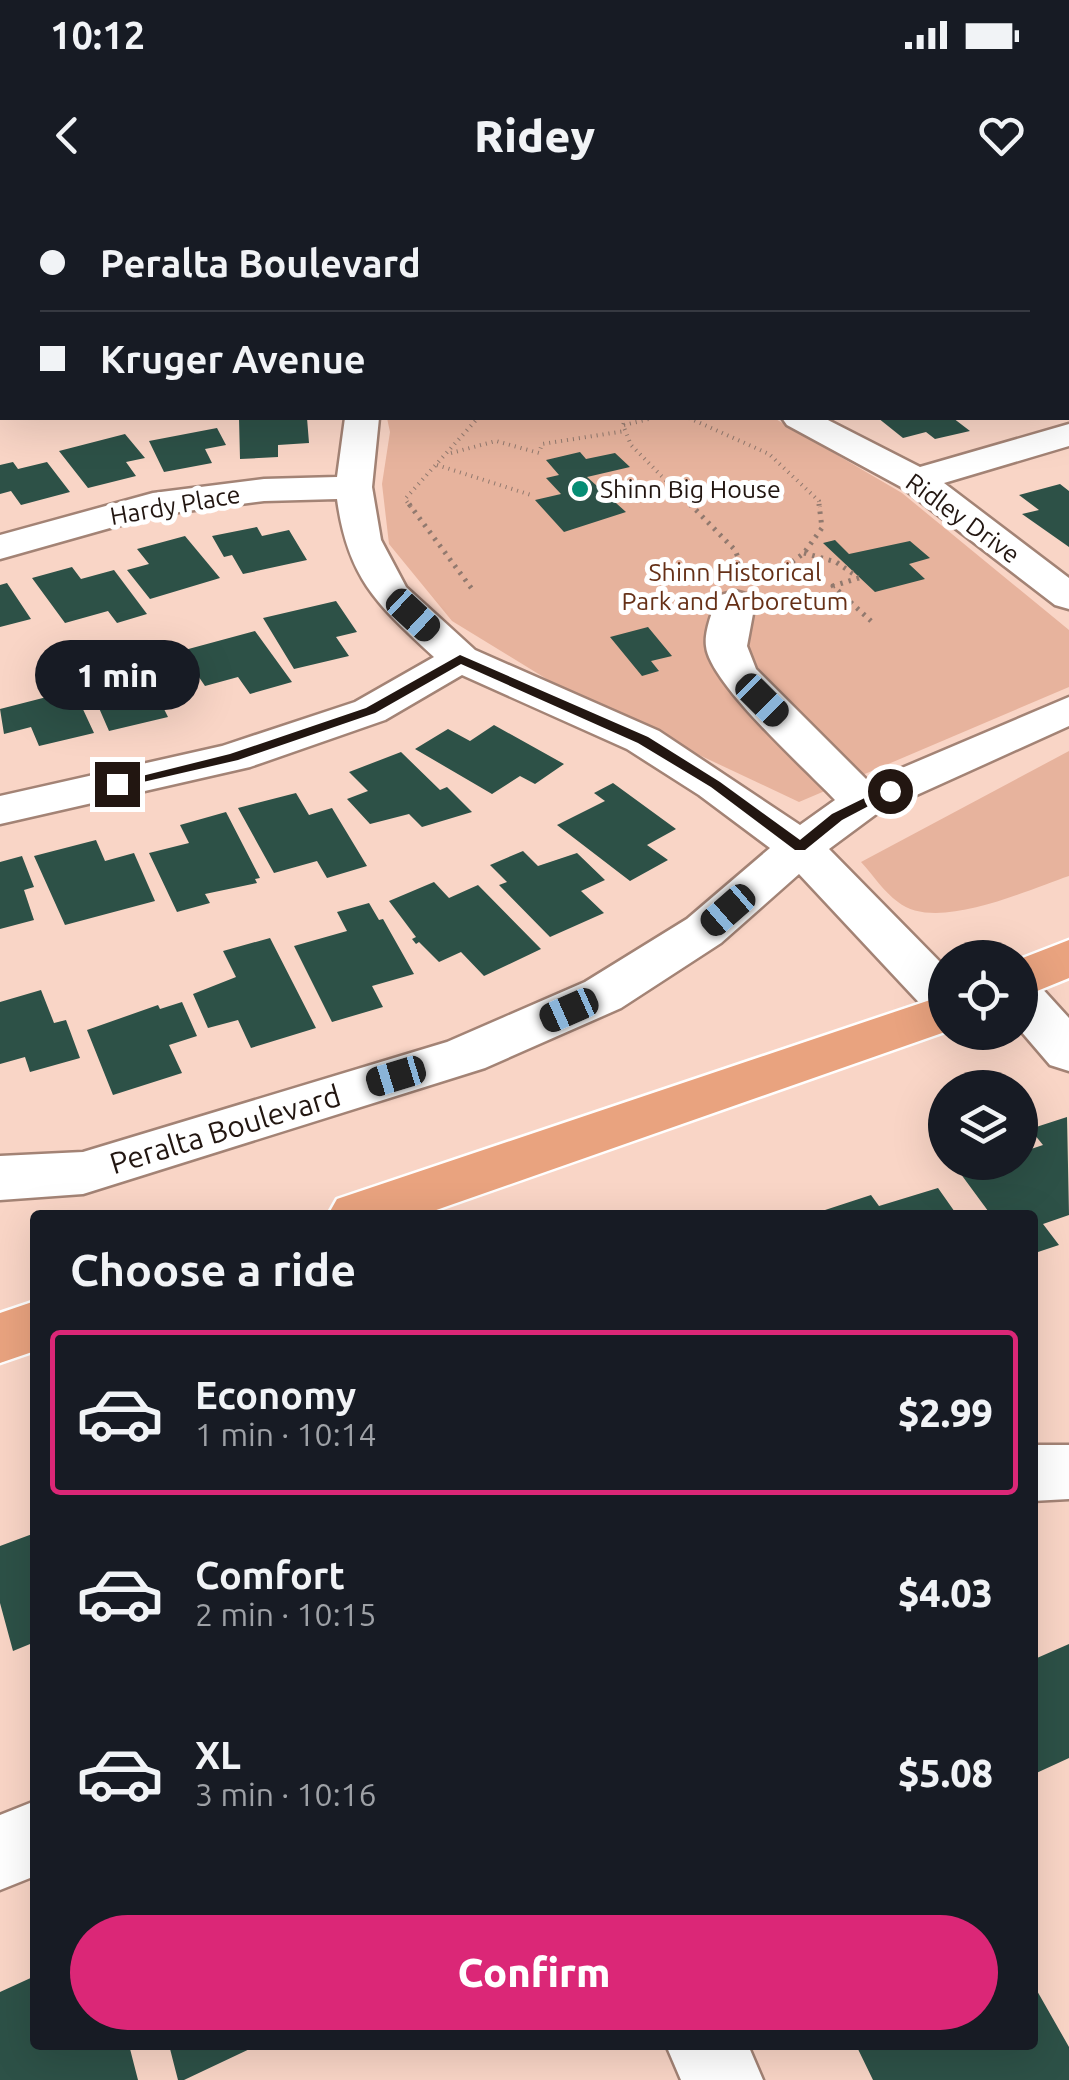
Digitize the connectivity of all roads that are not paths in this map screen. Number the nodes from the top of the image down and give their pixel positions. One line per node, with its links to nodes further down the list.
1 (362, 420): 5 (street)
2 (803, 420): 4 (street, Ridley Drive)
3 (1069, 435): 4 (street)
4 (916, 480): 7 (street, Ridley Drive)
5 (354, 486): 6 (street, Hardy Place); 10 (street)
6 (0, 547)
7 (1069, 598)
8 (735, 603): 11 (street)
9 (780, 657): 11 (street)
10 (460, 659): 14 (street); 15 (street)
11 (732, 662): 13 (street)
12 (1069, 710): 13 (street, Peralta Boulevard)
13 (863, 802): 15 (street, Peralta Boulevard)
14 (0, 810)
15 (800, 847): 18 (street); 24 (street, Peralta Boulevard)
16 (1069, 957): 17 (main road)
17 (1038, 972)
18 (928, 980)
19 (1069, 985): 20 (main road)
20 (1038, 992)
21 (1038, 1017): 23 (street)
22 (928, 1019): 25 (main road)
23 (1069, 1052)
24 (0, 1178)
25 (373, 1210)
26 (30, 1328): 27 (main road)
27 (0, 1338)
28 (30, 1840): 29 (street)
29 (0, 1852)
30 (708, 2050): 31 (street)
31 (722, 2080)

